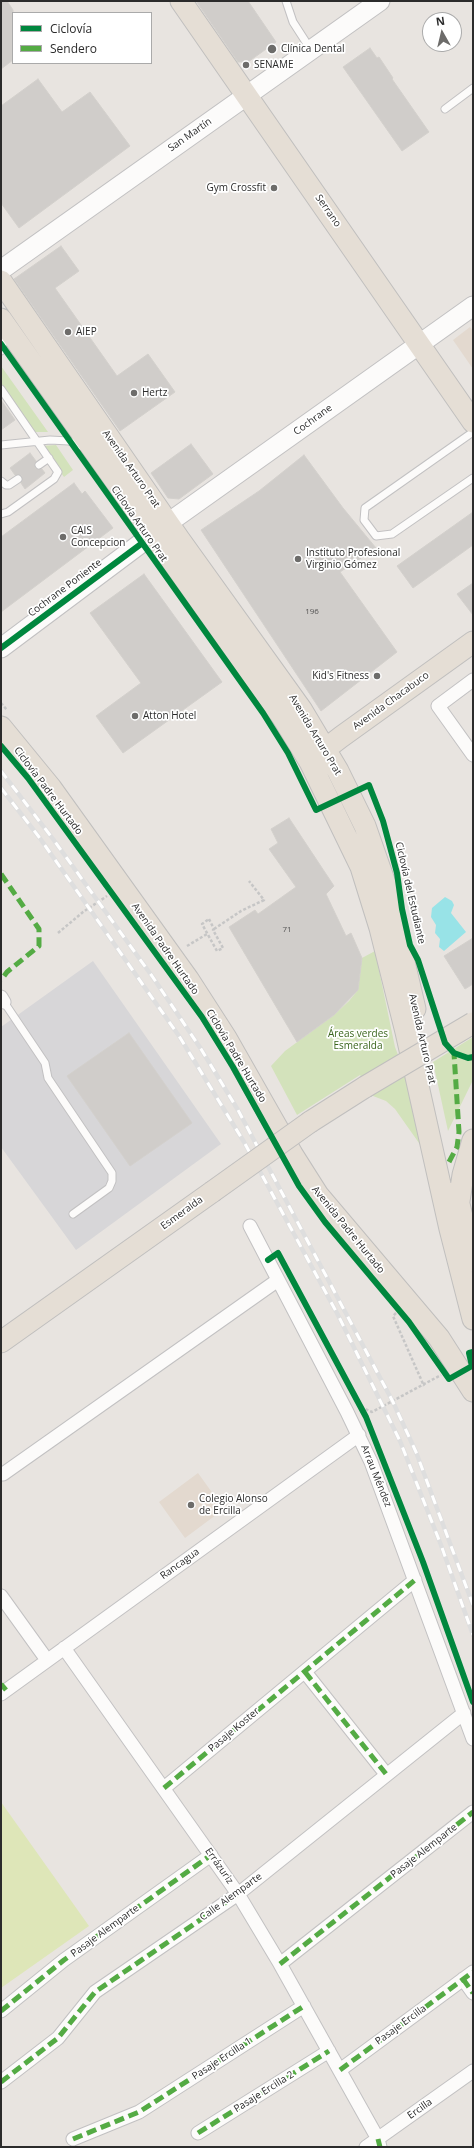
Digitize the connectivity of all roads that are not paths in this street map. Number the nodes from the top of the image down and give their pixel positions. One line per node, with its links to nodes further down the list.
1 (181, 1): 6 (main road, Serrano)
2 (286, 1): 4 (lane)
3 (380, 1): 4 (street, San Martín)
4 (311, 50): 6 (street, San Martín)
5 (473, 88): 7 (lane)
6 (248, 95): 8 (street, San Martín); 12 (main road, Serrano)
7 (445, 109)
8 (1, 270)
9 (1, 281): 26 (main road, Avenida Arturo Prat)
10 (473, 306): 12 (street, Cochrane)
11 (4, 323): 13 (lane); 19 (main road, Avenida Arturo Prat)
12 (420, 344): 15 (main road, Serrano); 26 (street, Cochrane)
13 (1, 351)
14 (1, 389): 17 (lane)
15 (473, 422)
16 (473, 432): 22 (lane)
17 (37, 441): 18 (lane); 19 (lane); 20 (lane)
18 (1, 445)
19 (94, 450): 26 (main road, Avenida Arturo Prat)
20 (49, 458): 21 (lane); 25 (lane)
21 (39, 465)
22 (473, 478)
23 (18, 479): 24 (lane)
24 (1, 481)
25 (1, 514)
26 (161, 529): 28 (street, Cochrane Poniente); 31 (main road, Avenida Arturo Prat)
27 (473, 642): 31 (main road, Avenida Chacabuco)
28 (1, 648)
29 (473, 680): 32 (street)
30 (1, 727): 43 (main road, Avenida Padre Hurtado)
31 (318, 755): 36 (main road, Avenida Arturo Prat)
32 (473, 755)
33 (3, 1000): 37 (lane)
34 (473, 1023): 42 (main road, Esmeralda, bridge)
35 (473, 1140): 36 (main road)
36 (453, 1208): 39 (main road, Avenida Arturo Prat); 41 (main road)
37 (73, 1214)
38 (250, 1226): 40 (street, Arrau Méndez)
39 (473, 1261)
40 (278, 1280): 44 (street, Arrau Méndez); 45 (street)
41 (473, 1319)
42 (1, 1342)
43 (473, 1391)
44 (359, 1435): 46 (street, Arrau Méndez); 48 (street, Rancagua)
45 (3, 1474)
46 (415, 1580): 50 (street, Pasaje Koster); 52 (street, Arrau Méndez)
47 (1, 1596): 49 (street)
48 (64, 1648): 49 (street, Rancagua); 55 (street, Errázuriz)
49 (47, 1660): 51 (street, Rancagua)
50 (305, 1672): 54 (street); 55 (street, Pasaje Koster)
51 (3, 1689)
52 (464, 1713): 53 (street, Arrau Méndez); 54 (street, Calle Alemparte)
53 (473, 1739)
54 (386, 1774): 58 (street, Calle Alemparte)
55 (164, 1788): 57 (street, Errázuriz)
56 (473, 1812): 59 (street, Pasaje Alemparte)
57 (211, 1855): 58 (street, Errázuriz); 63 (street, Pasaje Alemparte)
58 (238, 1894): 59 (street, Errázuriz); 67 (street, Calle Alemparte)
59 (280, 1964): 62 (street, Errázuriz)
60 (468, 1976): 61 (street, Pasaje Ercilla); 65 (street, Pasaje Ercilla)
61 (473, 1993)
62 (304, 2006): 64 (street, Errázuriz); 69 (street, Pasaje Ercilla 1)
63 (1, 2011)
64 (329, 2051): 65 (street, Errázuriz); 68 (street, Pasaje Ercilla 2)
65 (340, 2070): 70 (street, Errázuriz)
66 (473, 2071): 70 (street, Ercilla)
67 (1, 2082)
68 (198, 2133)
69 (73, 2139)
70 (379, 2143): 71 (street, Ercilla)
71 (366, 2147)

